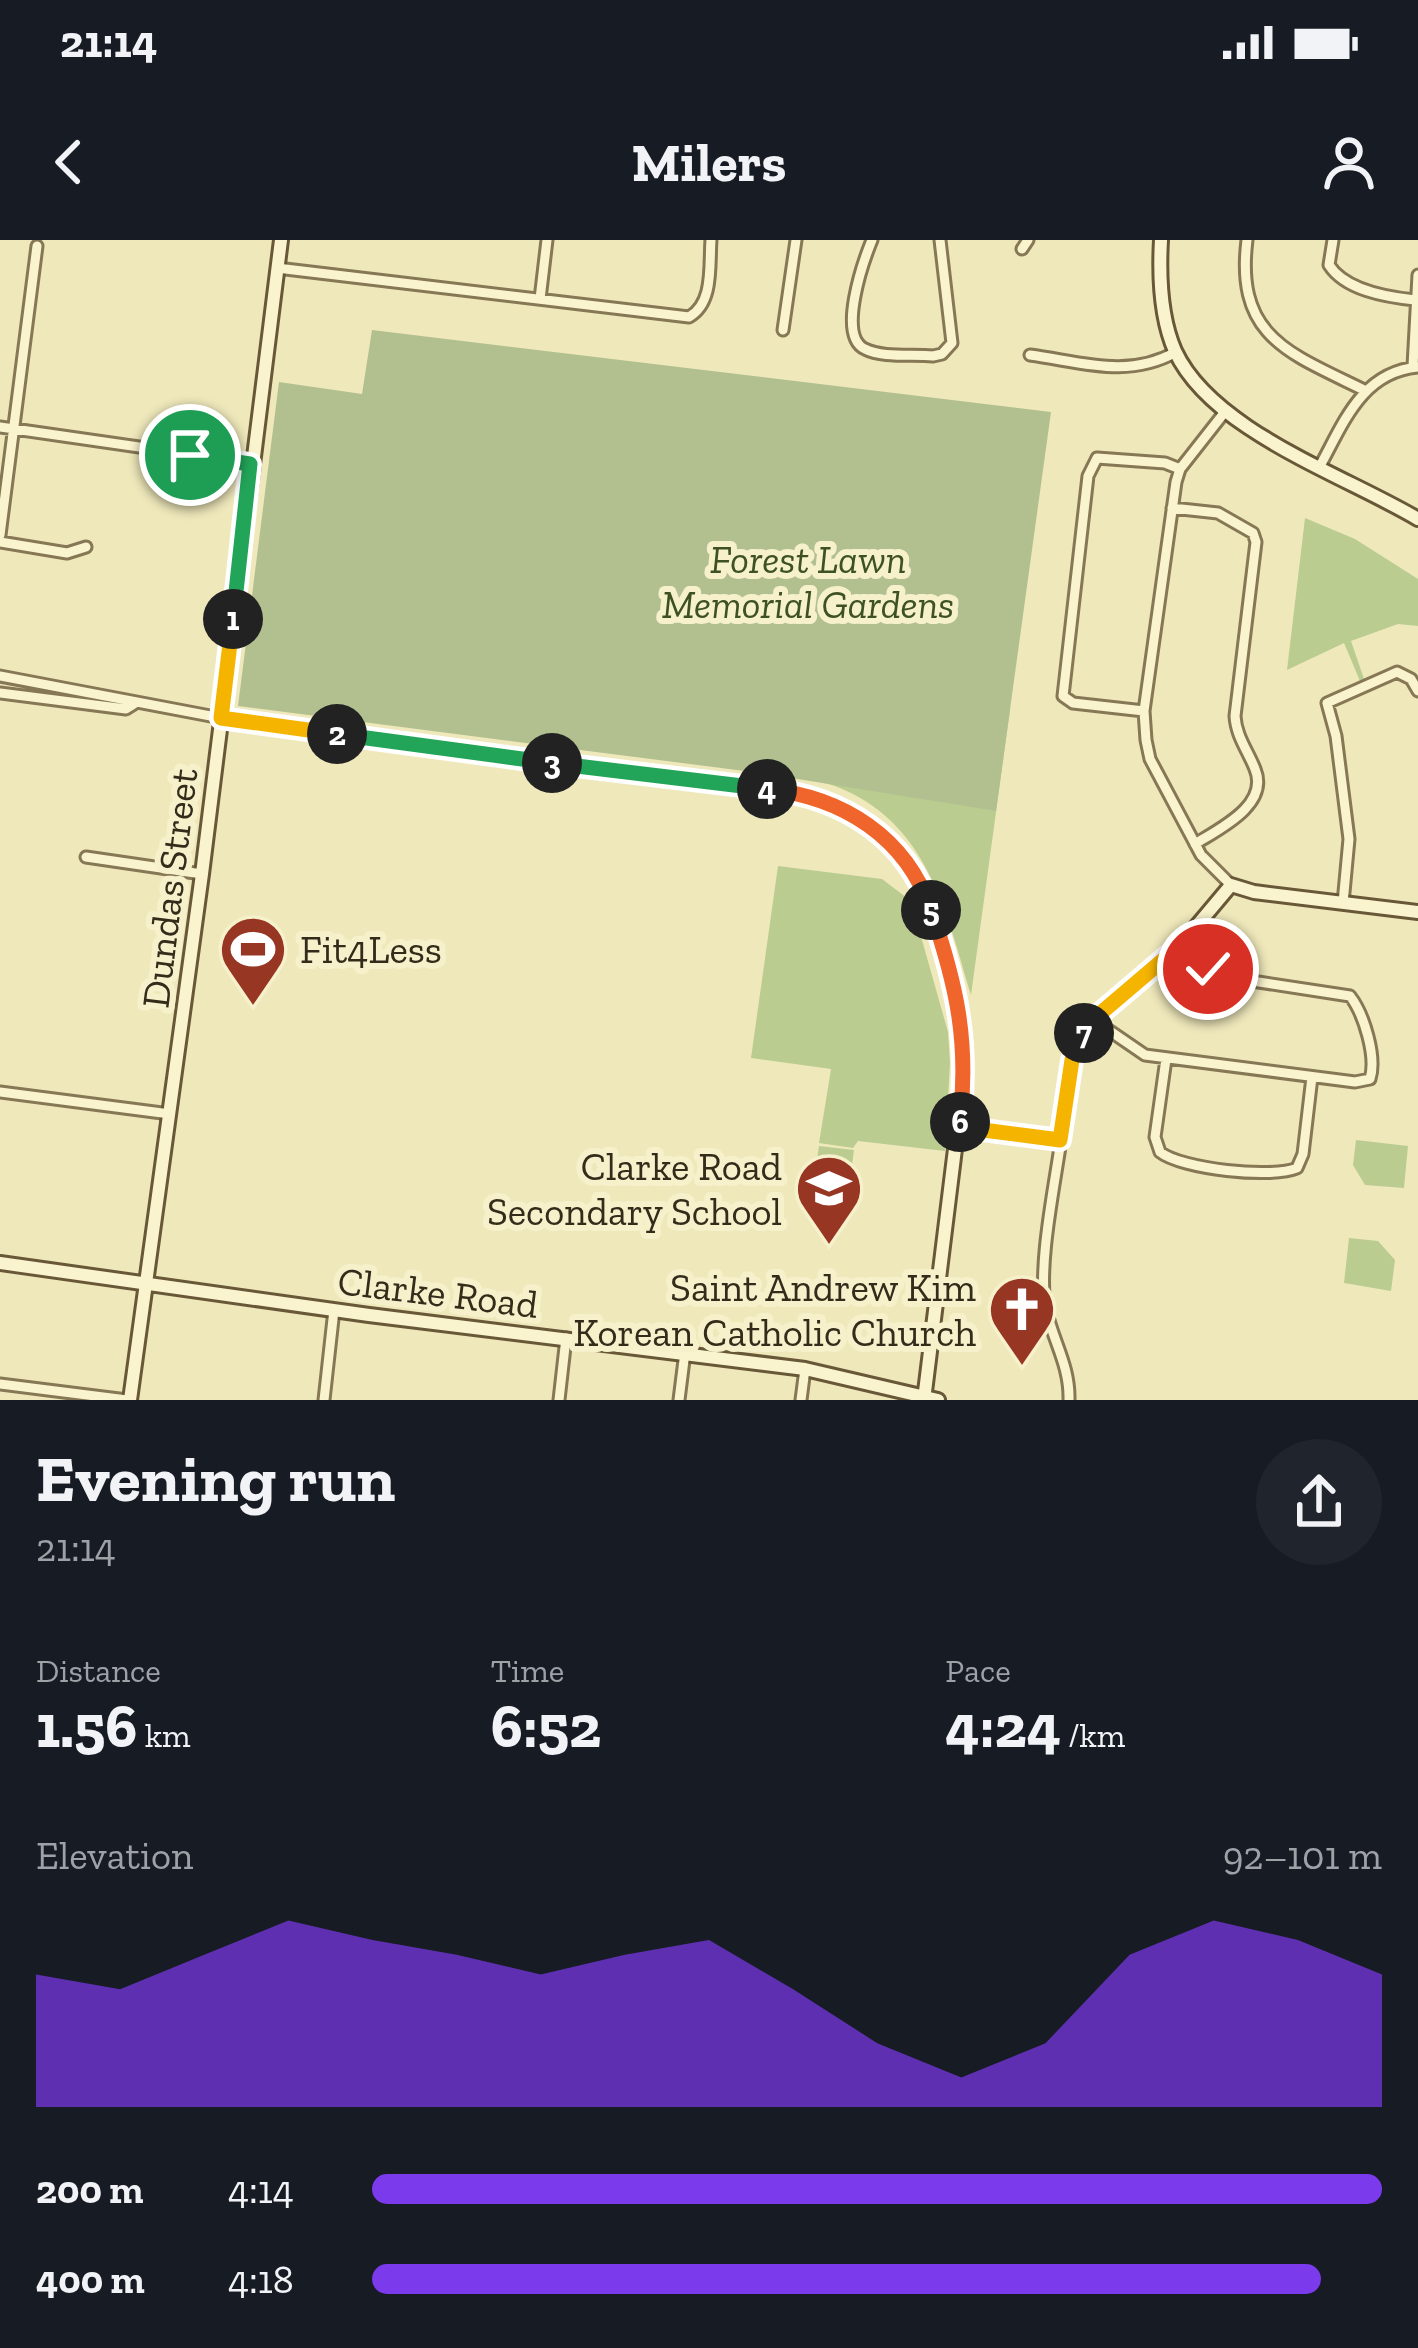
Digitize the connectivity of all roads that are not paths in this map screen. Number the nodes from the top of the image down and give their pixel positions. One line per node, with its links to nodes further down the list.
1 (281, 240): 11 (street, Dundas Street)
2 (547, 240): 13 (street)
3 (711, 240): 13 (street)
4 (796, 240): 15 (street)
5 (872, 240): 6 (street)
6 (940, 240)
7 (1162, 240): 16 (street)
8 (1246, 240): 19 (street)
9 (1333, 240): 14 (street)
10 (38, 246): 22 (street)
11 (277, 268): 13 (street); 23 (street, Dundas Street)
12 (1418, 274): 14 (street)
13 (540, 299)
14 (1414, 300): 18 (street)
15 (783, 330)
16 (1176, 352): 17 (street); 20 (street)
17 (1030, 355)
18 (1416, 367): 19 (street)
19 (1364, 390): 24 (street)
20 (1224, 412): 24 (street); 25 (street)
21 (0, 427): 22 (street)
22 (14, 429): 23 (street); 28 (street)
23 (250, 464): 35 (street, Dundas Street)
24 (1319, 466): 27 (street)
25 (1180, 469): 26 (street); 34 (street)
26 (1172, 508): 34 (street); 36 (street)
27 (1418, 518)
28 (0, 538): 29 (street)
29 (86, 547)
30 (0, 676): 33 (street)
31 (1418, 691): 40 (street)
32 (0, 693): 33 (street)
33 (134, 704): 35 (street)
34 (1144, 711): 36 (street)
35 (221, 718): 38 (street, Dundas Street); 48 (street)
36 (1195, 844): 39 (street)
37 (86, 857): 38 (street)
38 (202, 874): 47 (street, Dundas Street)
39 (1231, 885): 40 (street); 42 (street)
40 (1342, 903): 41 (street)
41 (1418, 912)
42 (1183, 943): 43 (street); 45 (street)
43 (1094, 1020): 44 (street); 49 (street)
44 (1166, 1058): 45 (street); 45 (street)
45 (1312, 1077)
46 (0, 1092): 47 (street)
47 (170, 1114): 51 (street, Dundas Street)
48 (960, 1127): 49 (street); 57 (street)
49 (1060, 1140): 63 (street)
50 (0, 1263): 51 (street, Clarke Road)
51 (148, 1284): 52 (street, Clarke Road); 58 (street, Dundas Street)
52 (334, 1310): 53 (street, Clarke Road); 59 (street)
53 (566, 1338): 54 (street, Clarke Road); 60 (street)
54 (685, 1352): 55 (street, Clarke Road); 61 (street)
55 (805, 1369): 57 (street, Clarke Road); 62 (street)
56 (0, 1384): 58 (street)
57 (929, 1399)
58 (128, 1400)
59 (324, 1400)
60 (559, 1400)
61 (679, 1400)
62 (801, 1400)
63 (1069, 1400)

